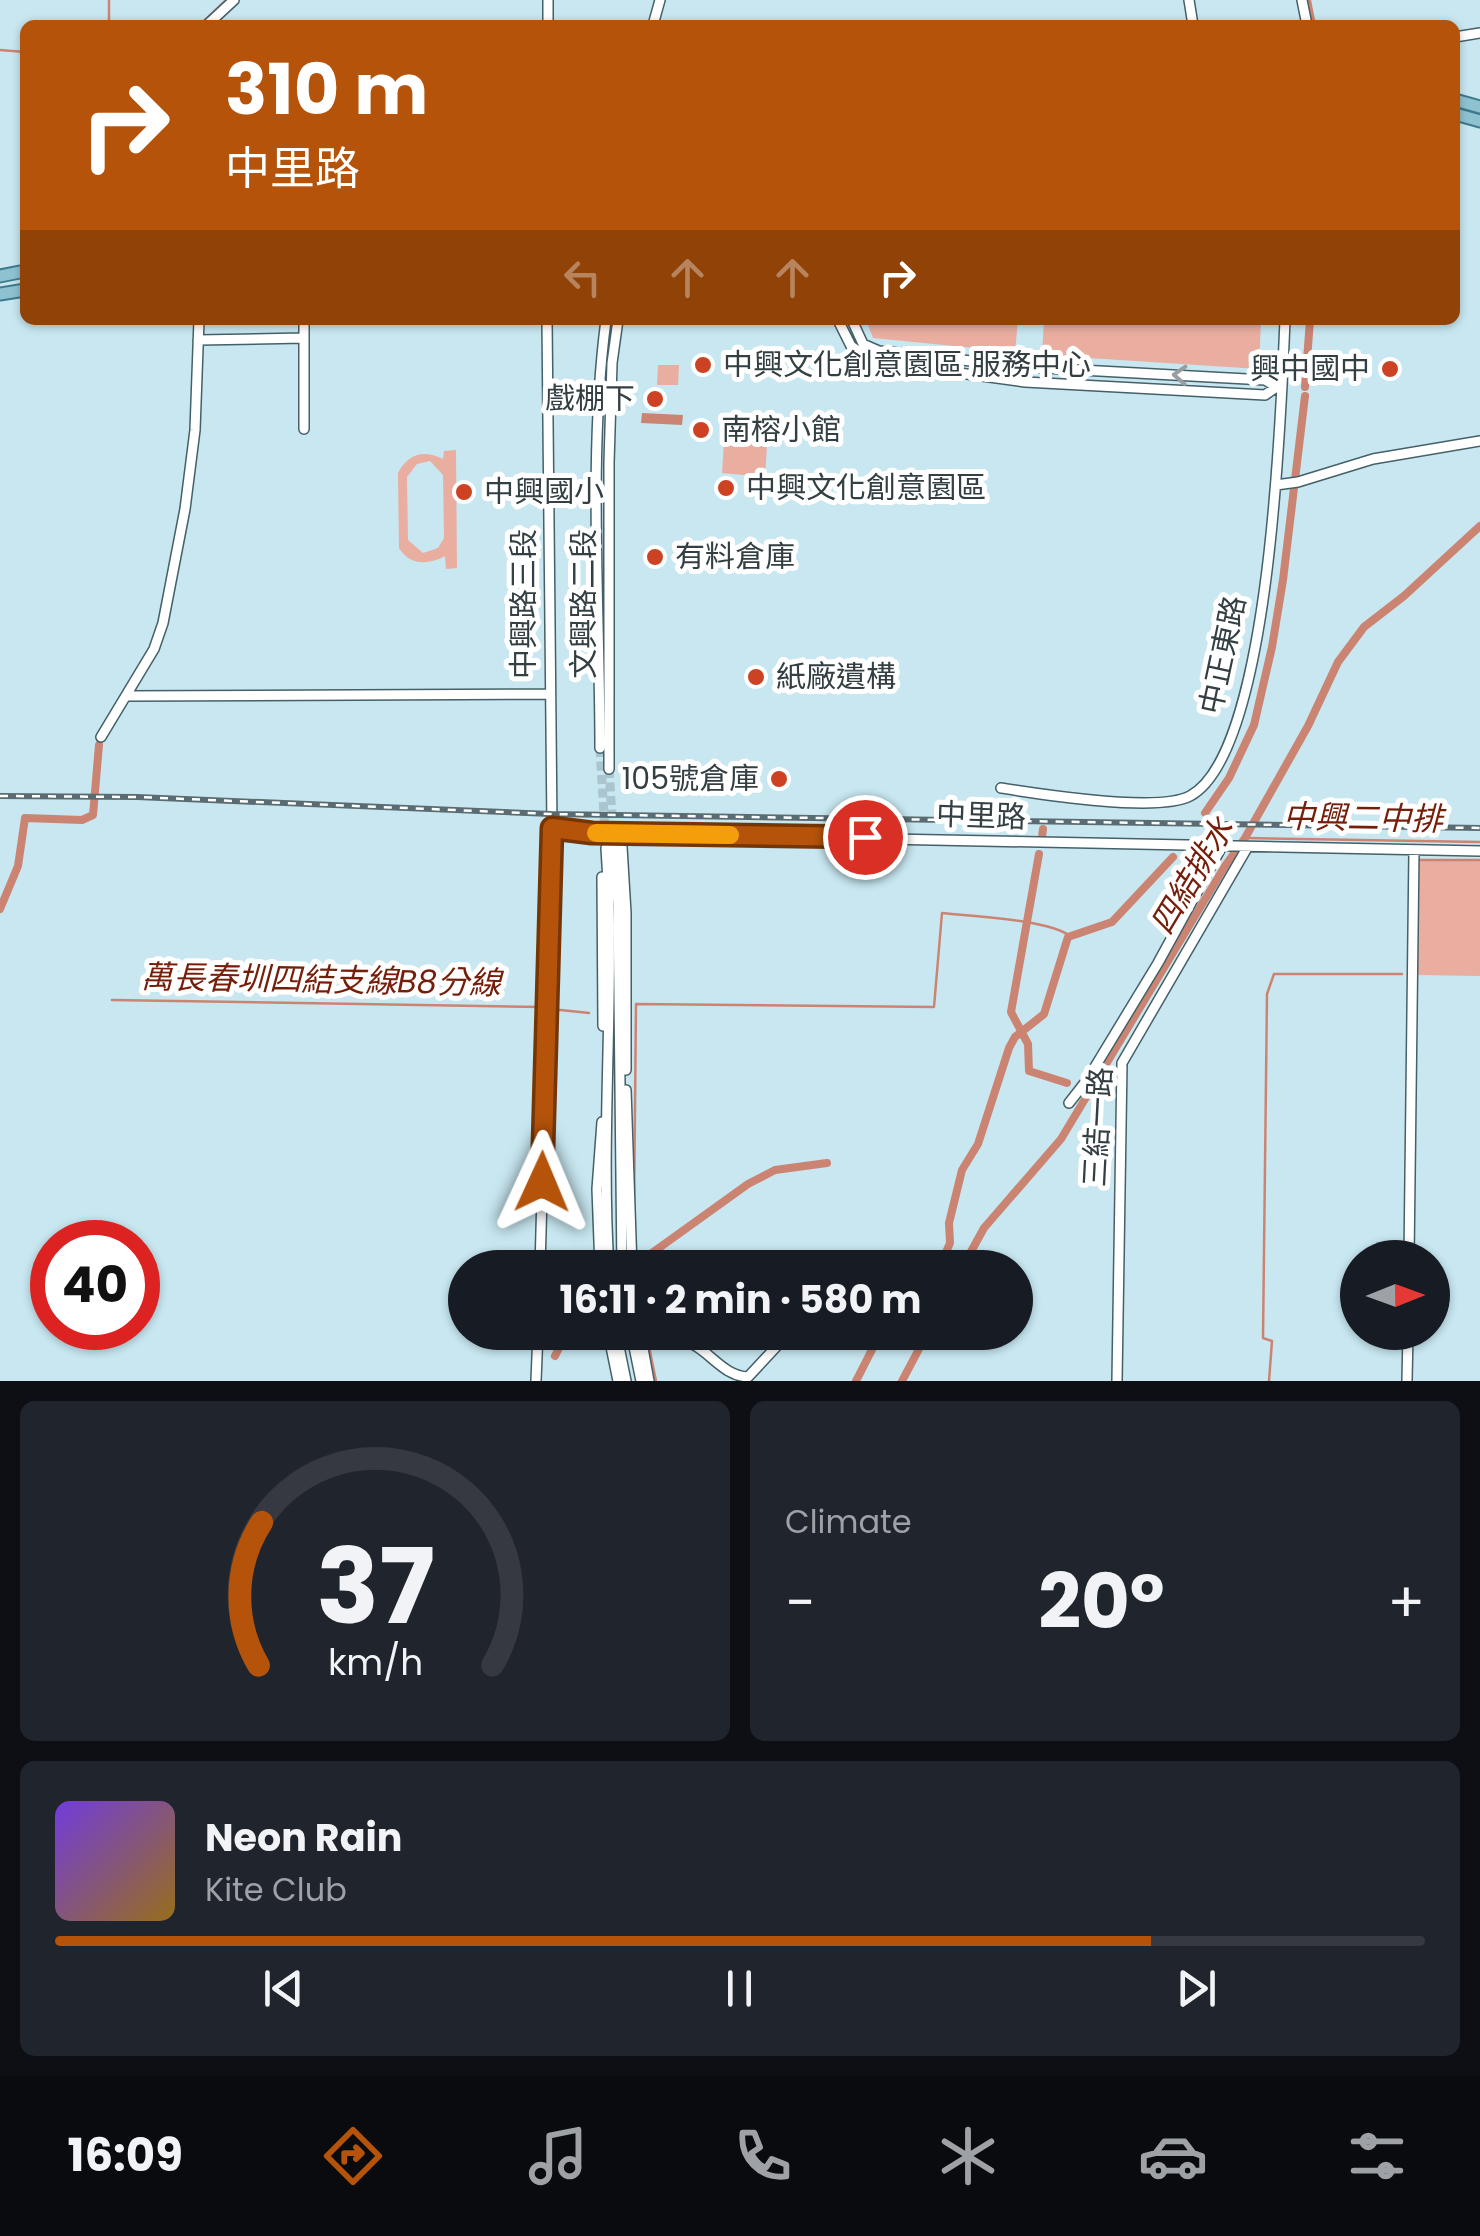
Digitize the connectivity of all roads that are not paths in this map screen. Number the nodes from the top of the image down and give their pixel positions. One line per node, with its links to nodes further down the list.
1 (234, 0): 2 (street)
2 (213, 20)
3 (198, 325): 12 (street)
4 (304, 325): 11 (street)
5 (547, 325): 17 (street, 中興路三段)
6 (605, 325): 20 (street, 文興路二段)
7 (617, 325): 21 (street, 文興路二段)
8 (840, 325): 13 (street)
9 (854, 325): 13 (street, one-way to 9)
10 (1284, 325): 13 (street, 中正東路)
11 (304, 338): 12 (street); 14 (street)
12 (198, 340): 18 (street)
13 (1278, 388): 16 (street, 中正東路)
14 (304, 429)
15 (1480, 441): 16 (street)
16 (1276, 485): 22 (street, 中正東路)
17 (549, 694): 18 (street); 23 (street, 中興路三段)
18 (126, 696): 19 (street)
19 (101, 737)
20 (600, 748)
21 (609, 769)
22 (1001, 788)
23 (552, 828): 25 (street, 中里路); 31 (street, 中興路三段)
24 (610, 848): 32 (street); 33 (street); 34 (street); 35 (street)
25 (1221, 848): 26 (street, 中里路); 29 (street)
26 (1247, 848): 27 (street); 49 (street, 三結一路)
27 (1414, 850): 28 (street); 30 (street)
28 (1480, 850)
29 (1069, 1102)
30 (1409, 1240)
31 (540, 1250)
32 (599, 1250)
33 (608, 1250)
34 (622, 1250)
35 (631, 1250)
36 (537, 1350): 44 (street)
37 (612, 1350): 45 (street)
38 (620, 1350): 46 (street)
39 (635, 1350): 47 (street)
40 (643, 1350): 48 (street)
41 (701, 1350): 42 (street)
42 (773, 1350)
43 (1408, 1350): 50 (street)
44 (536, 1381)
45 (618, 1381)
46 (626, 1381)
47 (641, 1381)
48 (649, 1381)
49 (1118, 1381)
50 (1407, 1381)

